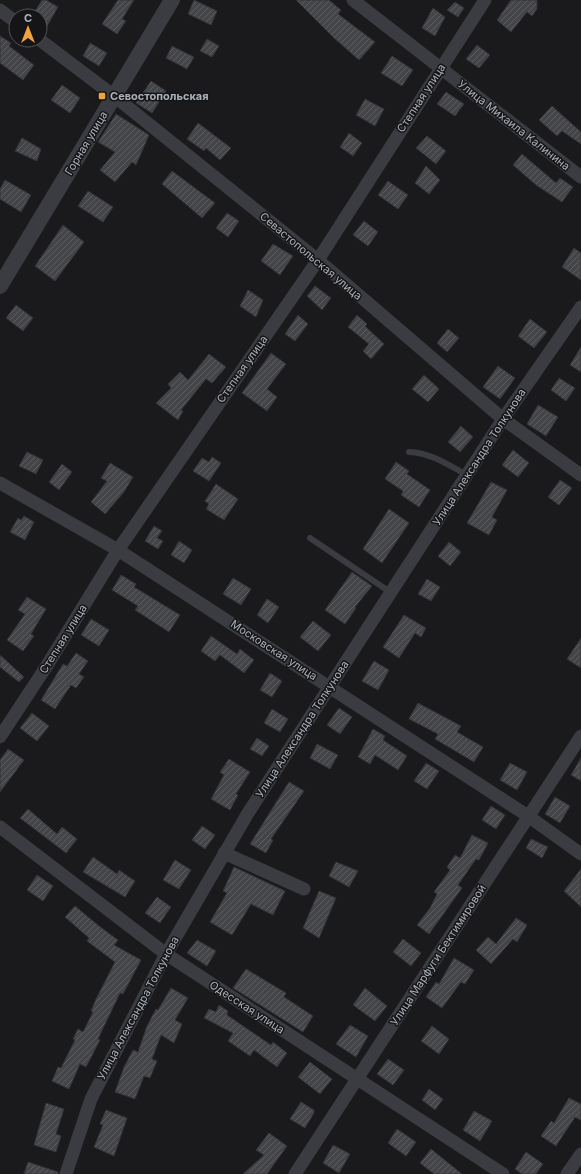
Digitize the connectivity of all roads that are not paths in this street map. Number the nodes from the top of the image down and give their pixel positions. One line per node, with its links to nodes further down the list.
1 (172, 0): 6 (street, Горная улица)
2 (353, 0): 5 (street, Улица Михаила Калинина)
3 (485, 0): 5 (street, Степная улица)
4 (48, 46): 6 (street, Севастопольская улица)
5 (440, 68): 7 (street, Улица Михаила Калинина); 8 (street, Степная улица)
6 (114, 96): 8 (street, Севастопольская улица); 9 (street, Горная улица)
7 (581, 177)
8 (318, 260): 11 (street, Севастопольская улица); 17 (street, Степная улица)
9 (0, 286)
10 (581, 307): 11 (street, Улица Александра Толкунова)
11 (503, 419): 13 (street, Улица Александра Толкунова); 14 (street, Севастопольская улица)
12 (409, 452): 13 (lane)
13 (467, 475): 18 (street, Улица Александра Толкунова)
14 (581, 475)
15 (0, 483): 17 (street, Московская улица)
16 (310, 538): 18 (lane)
17 (118, 550): 19 (street, Московская улица); 21 (street, Степная улица)
18 (390, 592): 19 (street, Улица Александра Толкунова)
19 (330, 686): 22 (street, Московская улица); 24 (street, Улица Александра Толкунова)
20 (581, 736): 22 (street, Улица Марфуги Бектимировой)
21 (0, 737)
22 (528, 816): 25 (street, Московская улица); 28 (street, Улица Марфуги Бектимировой)
23 (0, 828): 27 (street, Одесская улица)
24 (224, 853): 26 (street); 27 (street, Улица Александра Толкунова)
25 (581, 854)
26 (304, 889)
27 (166, 954): 28 (street, Одесская улица); 30 (street, Улица Александра Толкунова)
28 (357, 1079): 31 (street, Улица Марфуги Бектимировой); 32 (street, Одесская улица)
29 (581, 1154): 33 (street)
30 (66, 1174)
31 (294, 1174)
32 (503, 1174)
33 (568, 1174)

